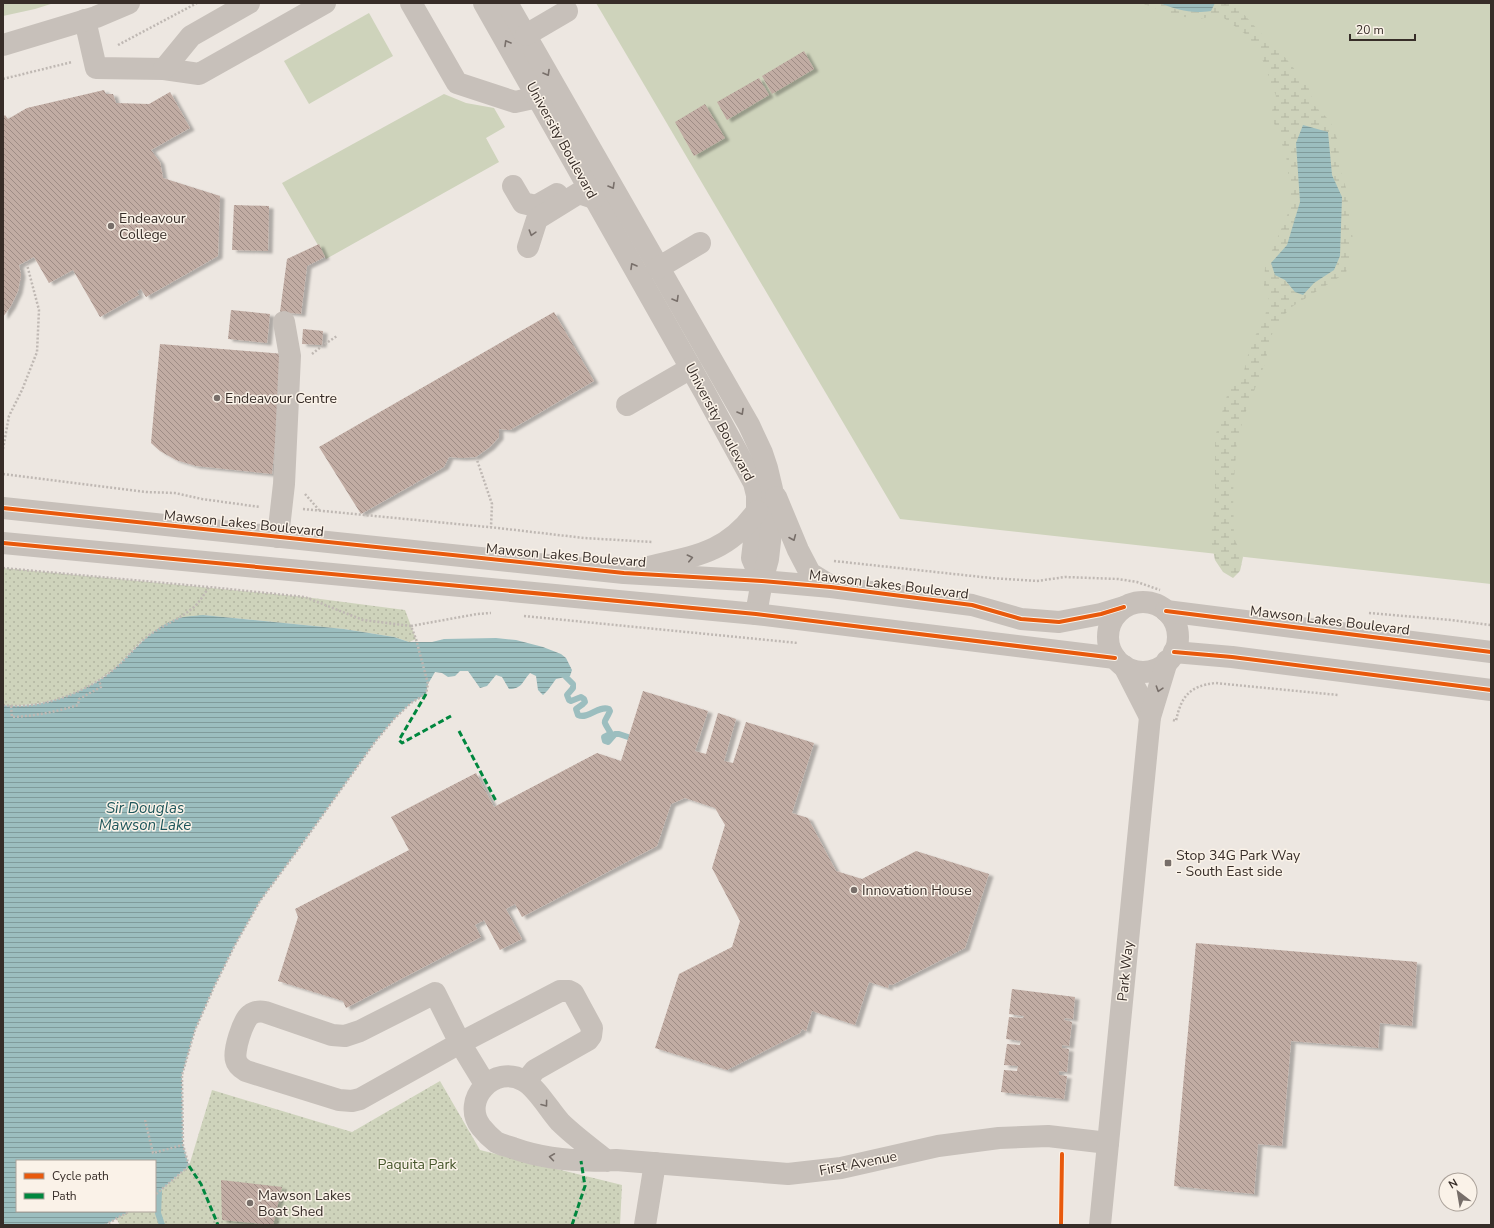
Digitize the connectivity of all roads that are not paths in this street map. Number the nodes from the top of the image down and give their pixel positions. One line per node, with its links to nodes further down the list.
1 (129, 3): 8 (street)
2 (249, 3): 11 (street)
3 (326, 3): 11 (street)
4 (411, 3): 12 (street)
5 (484, 3): 12 (street, University Boulevard, one-way to 5)
6 (507, 3): 9 (street, University Boulevard)
7 (570, 17): 9 (street)
8 (86, 20): 10 (street); 11 (street)
9 (529, 41): 13 (street, University Boulevard, one-way to 13)
10 (3, 45)
11 (164, 69)
12 (538, 97): 14 (street, University Boulevard)
13 (568, 110): 14 (street); 18 (street, University Boulevard, one-way to 18)
14 (584, 185): 15 (street); 17 (street, one-way to 17); 20 (street, University Boulevard, one-way to 14)
15 (513, 186)
16 (698, 239): 18 (street)
17 (528, 247)
18 (656, 263): 22 (street, University Boulevard, one-way to 22)
19 (284, 322): 25 (street)
20 (691, 368): 21 (street); 24 (street, University Boulevard)
21 (628, 405)
22 (772, 489): 28 (street, University Boulevard); 29 (street, one-way to 29)
23 (3, 508): 25 (street, Mawson Lakes Boulevard)
24 (757, 511): 27 (street, one-way to 24); 28 (street, University Boulevard)
25 (278, 537): 27 (street, Mawson Lakes Boulevard)
26 (3, 543): 32 (street)
27 (624, 573): 28 (street, Mawson Lakes Boulevard)
28 (762, 581): 29 (street, Mawson Lakes Boulevard); 32 (street)
29 (831, 587): 30 (street, Mawson Lakes Boulevard)
30 (1124, 607): 31 (street); 35 (street)
31 (1166, 611): 33 (street, Mawson Lakes Boulevard); 34 (street)
32 (756, 614): 35 (street)
33 (1491, 652)
34 (1171, 656): 35 (street); 36 (street); 37 (street, Park Way, one-way to 37)
35 (1120, 662): 37 (street)
36 (1491, 690)
37 (1150, 717): 41 (street, Park Way)
38 (460, 1043): 38 (street); 39 (street); 40 (street)
39 (526, 1081): 40 (street); 42 (street, one-way to 42)
40 (485, 1084): 42 (street, First Avenue, one-way to 40)
41 (1108, 1143): 43 (street, First Avenue); 45 (street, Park Way)
42 (607, 1161): 43 (street, First Avenue)
43 (655, 1163): 44 (street)
44 (645, 1225)
45 (1100, 1225)

